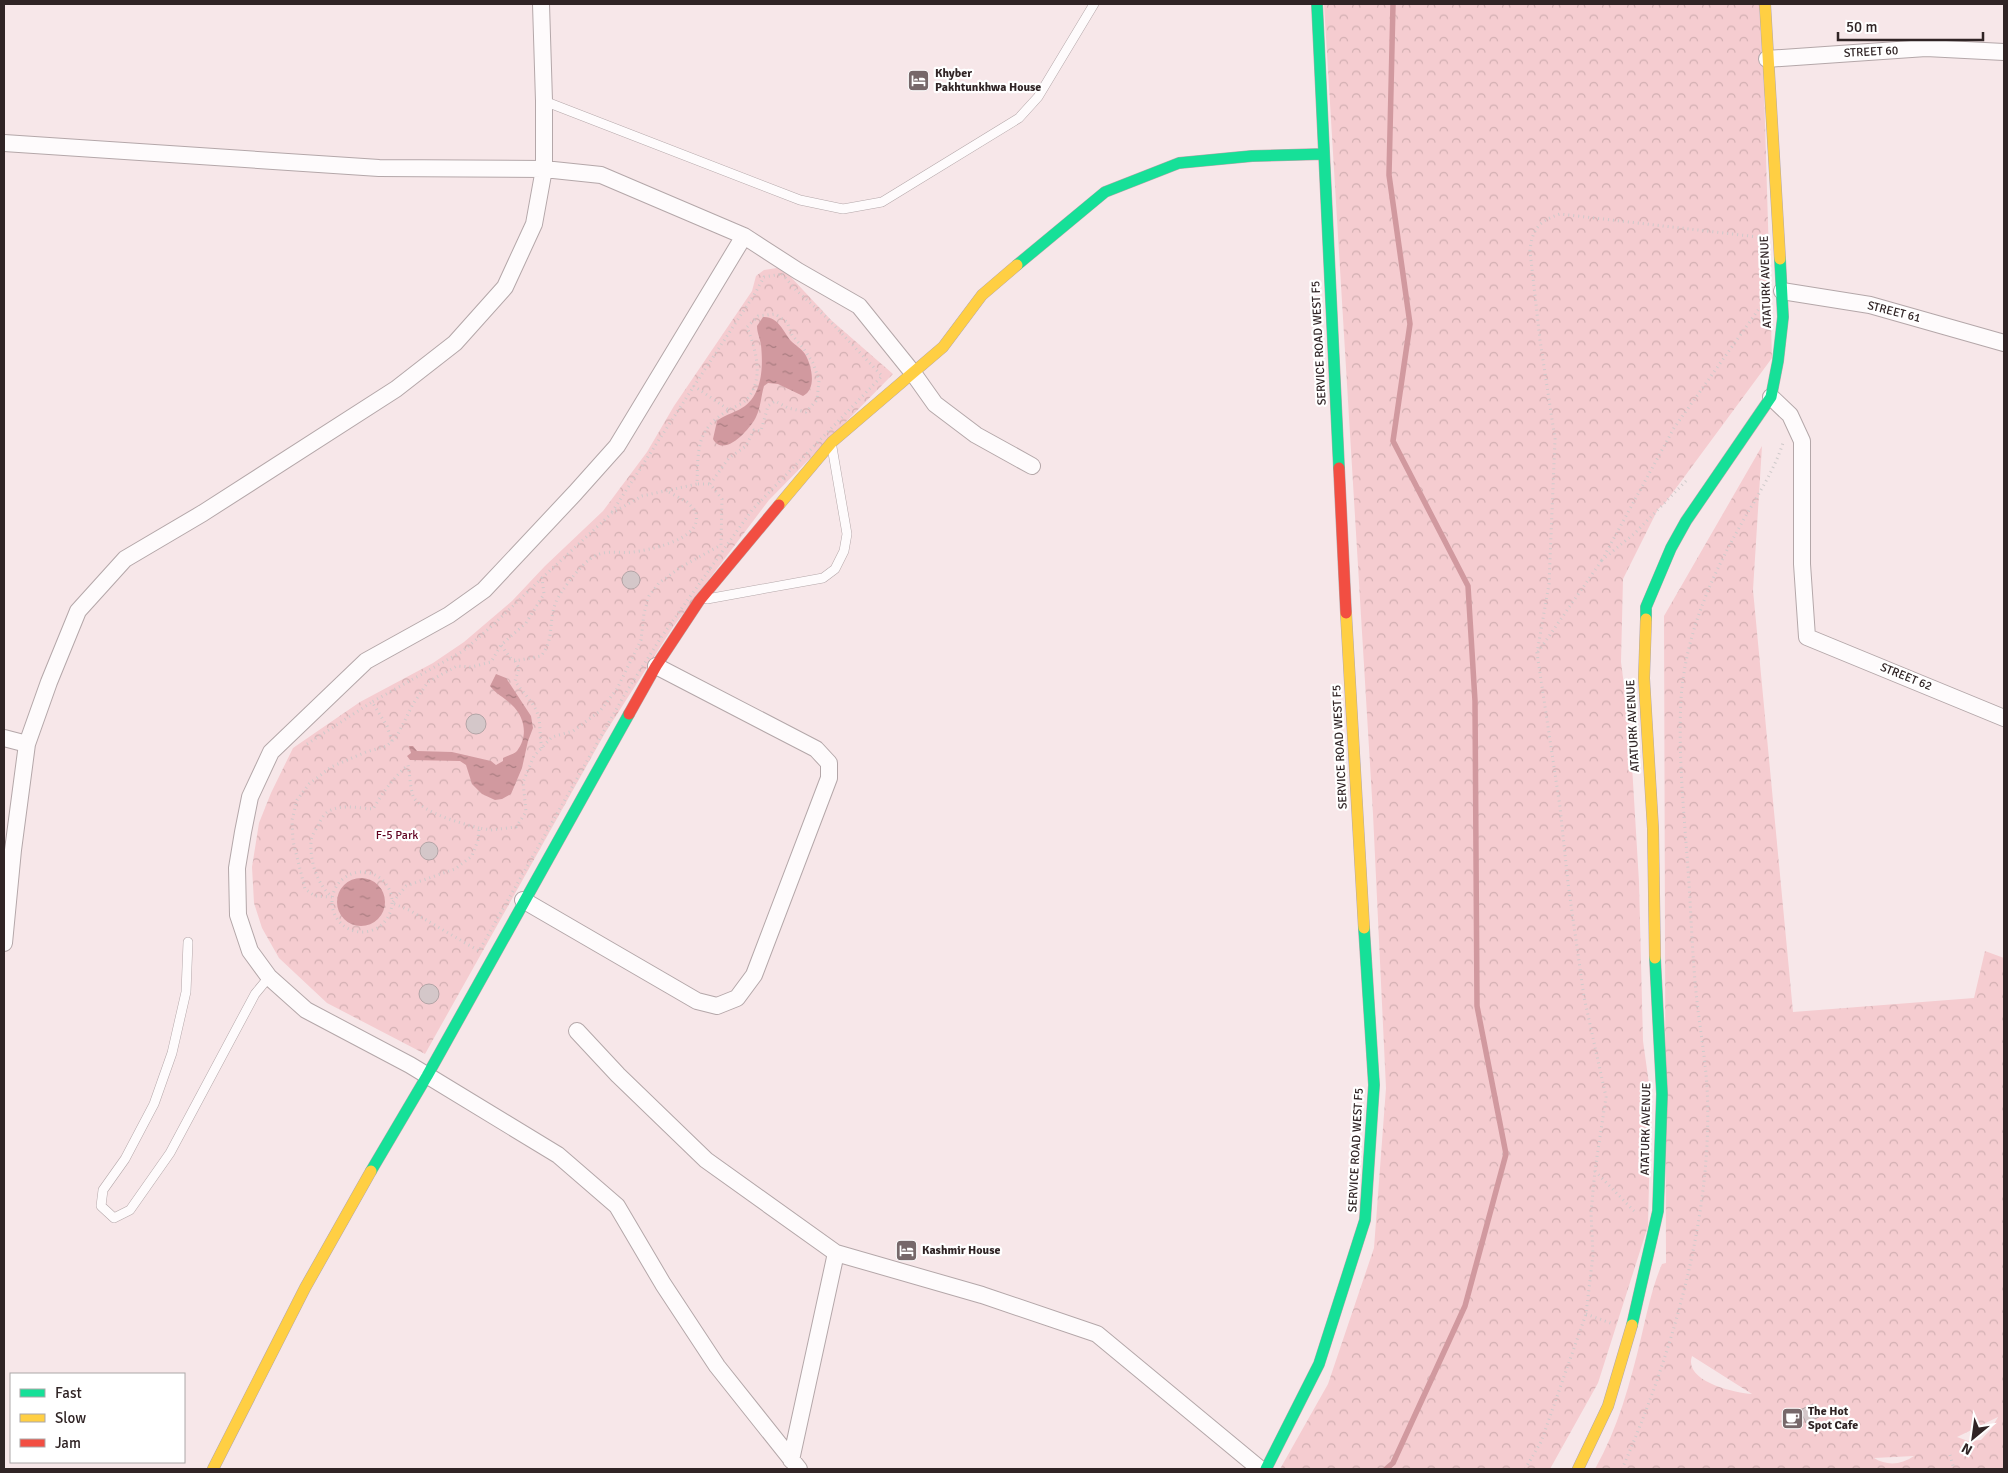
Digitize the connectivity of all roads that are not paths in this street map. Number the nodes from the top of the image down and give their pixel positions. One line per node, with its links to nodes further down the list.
1 (540, 4): 7 (street)
2 (1094, 4): 7 (lane)
3 (1317, 4): 9 (street, SERVICE ROAD WEST F5)
4 (1765, 4): 6 (street, ATATURK AVENUE)
5 (2004, 52): 6 (street, STREET 60)
6 (1767, 59): 12 (street, ATATURK AVENUE)
7 (544, 101): 10 (street)
8 (4, 144): 10 (street)
9 (1324, 154): 14 (street); 33 (street, SERVICE ROAD WEST F5)
10 (544, 169): 11 (street); 22 (street)
11 (744, 236): 14 (street); 26 (street)
12 (1782, 291): 13 (street, STREET 61); 15 (street, ATATURK AVENUE)
13 (2004, 343)
14 (913, 373): 16 (street); 17 (street)
15 (1771, 397): 20 (street, STREET 62); 34 (street, ATATURK AVENUE)
16 (832, 442): 18 (street); 18 (lane)
17 (1032, 466)
18 (699, 601): 19 (street)
19 (656, 666): 23 (street); 23 (street)
20 (2004, 718)
21 (4, 738): 22 (street)
22 (27, 744): 25 (street)
23 (523, 900): 28 (street)
24 (188, 942): 26 (lane)
25 (4, 943)
26 (269, 977): 28 (street)
27 (577, 1031): 29 (street)
28 (427, 1076): 30 (street); 31 (street)
29 (836, 1253): 30 (street); 32 (street)
30 (795, 1465)
31 (213, 1469)
32 (1260, 1469)
33 (1266, 1469)
34 (1578, 1469)

